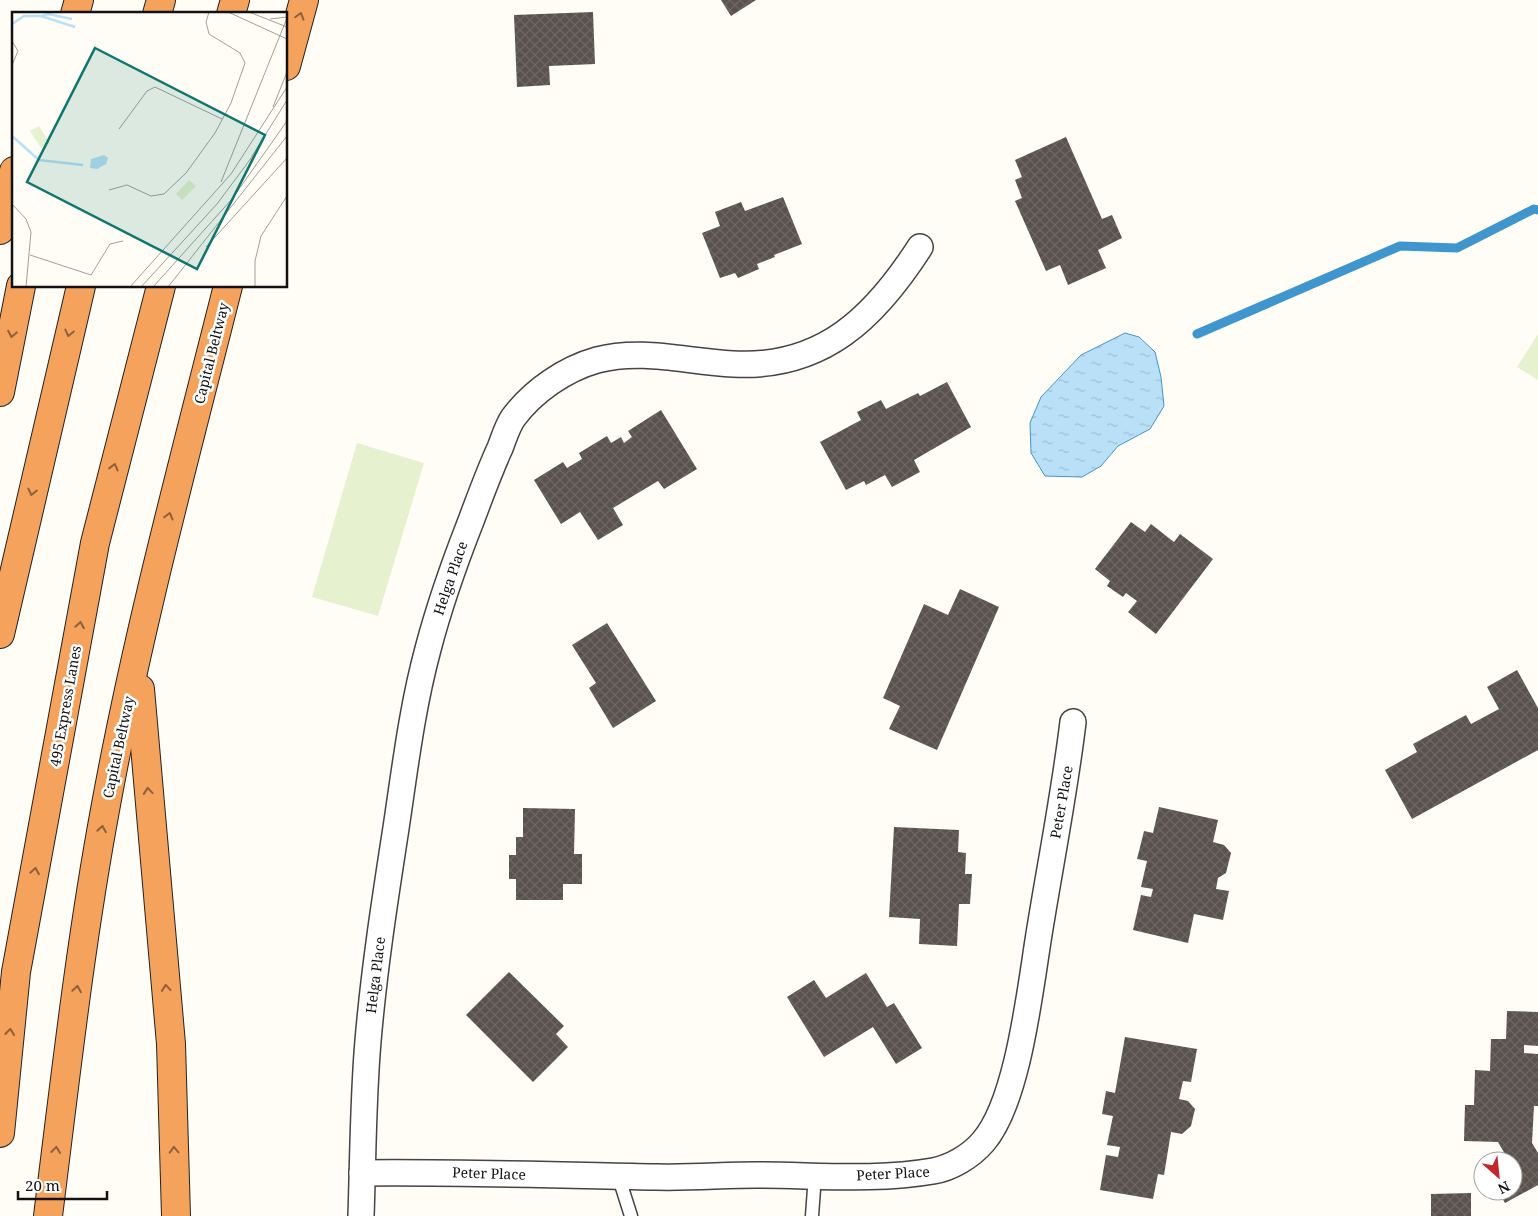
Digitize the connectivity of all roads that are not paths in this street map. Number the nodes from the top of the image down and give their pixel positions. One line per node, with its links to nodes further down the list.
1 (304, 0): 2 (highway, one-way to 1)
2 (288, 59)
3 (12, 179): 4 (highway)
4 (0, 230)
5 (920, 247): 15 (street, Helga Place)
6 (21, 288): 10 (highway, one-way to 10)
7 (81, 288): 12 (highway, one-way to 12)
8 (160, 288): 14 (highway, 495 Express Lanes, one-way to 8)
9 (227, 288): 11 (highway, Capital Beltway, one-way to 9)
10 (0, 392)
11 (158, 556): 18 (highway, Capital Beltway, one-way to 11); 19 (highway, one-way to 11)
12 (0, 634)
13 (1073, 722): 17 (street, Peter Place)
14 (0, 1133)
15 (362, 1173): 16 (street, Peter Place); 20 (street, Helga Place)
16 (618, 1175): 17 (street, Peter Place); 21 (lane)
17 (815, 1175): 22 (lane)
18 (48, 1216)
19 (176, 1216)
20 (361, 1216)
21 (632, 1216)
22 (812, 1216)

